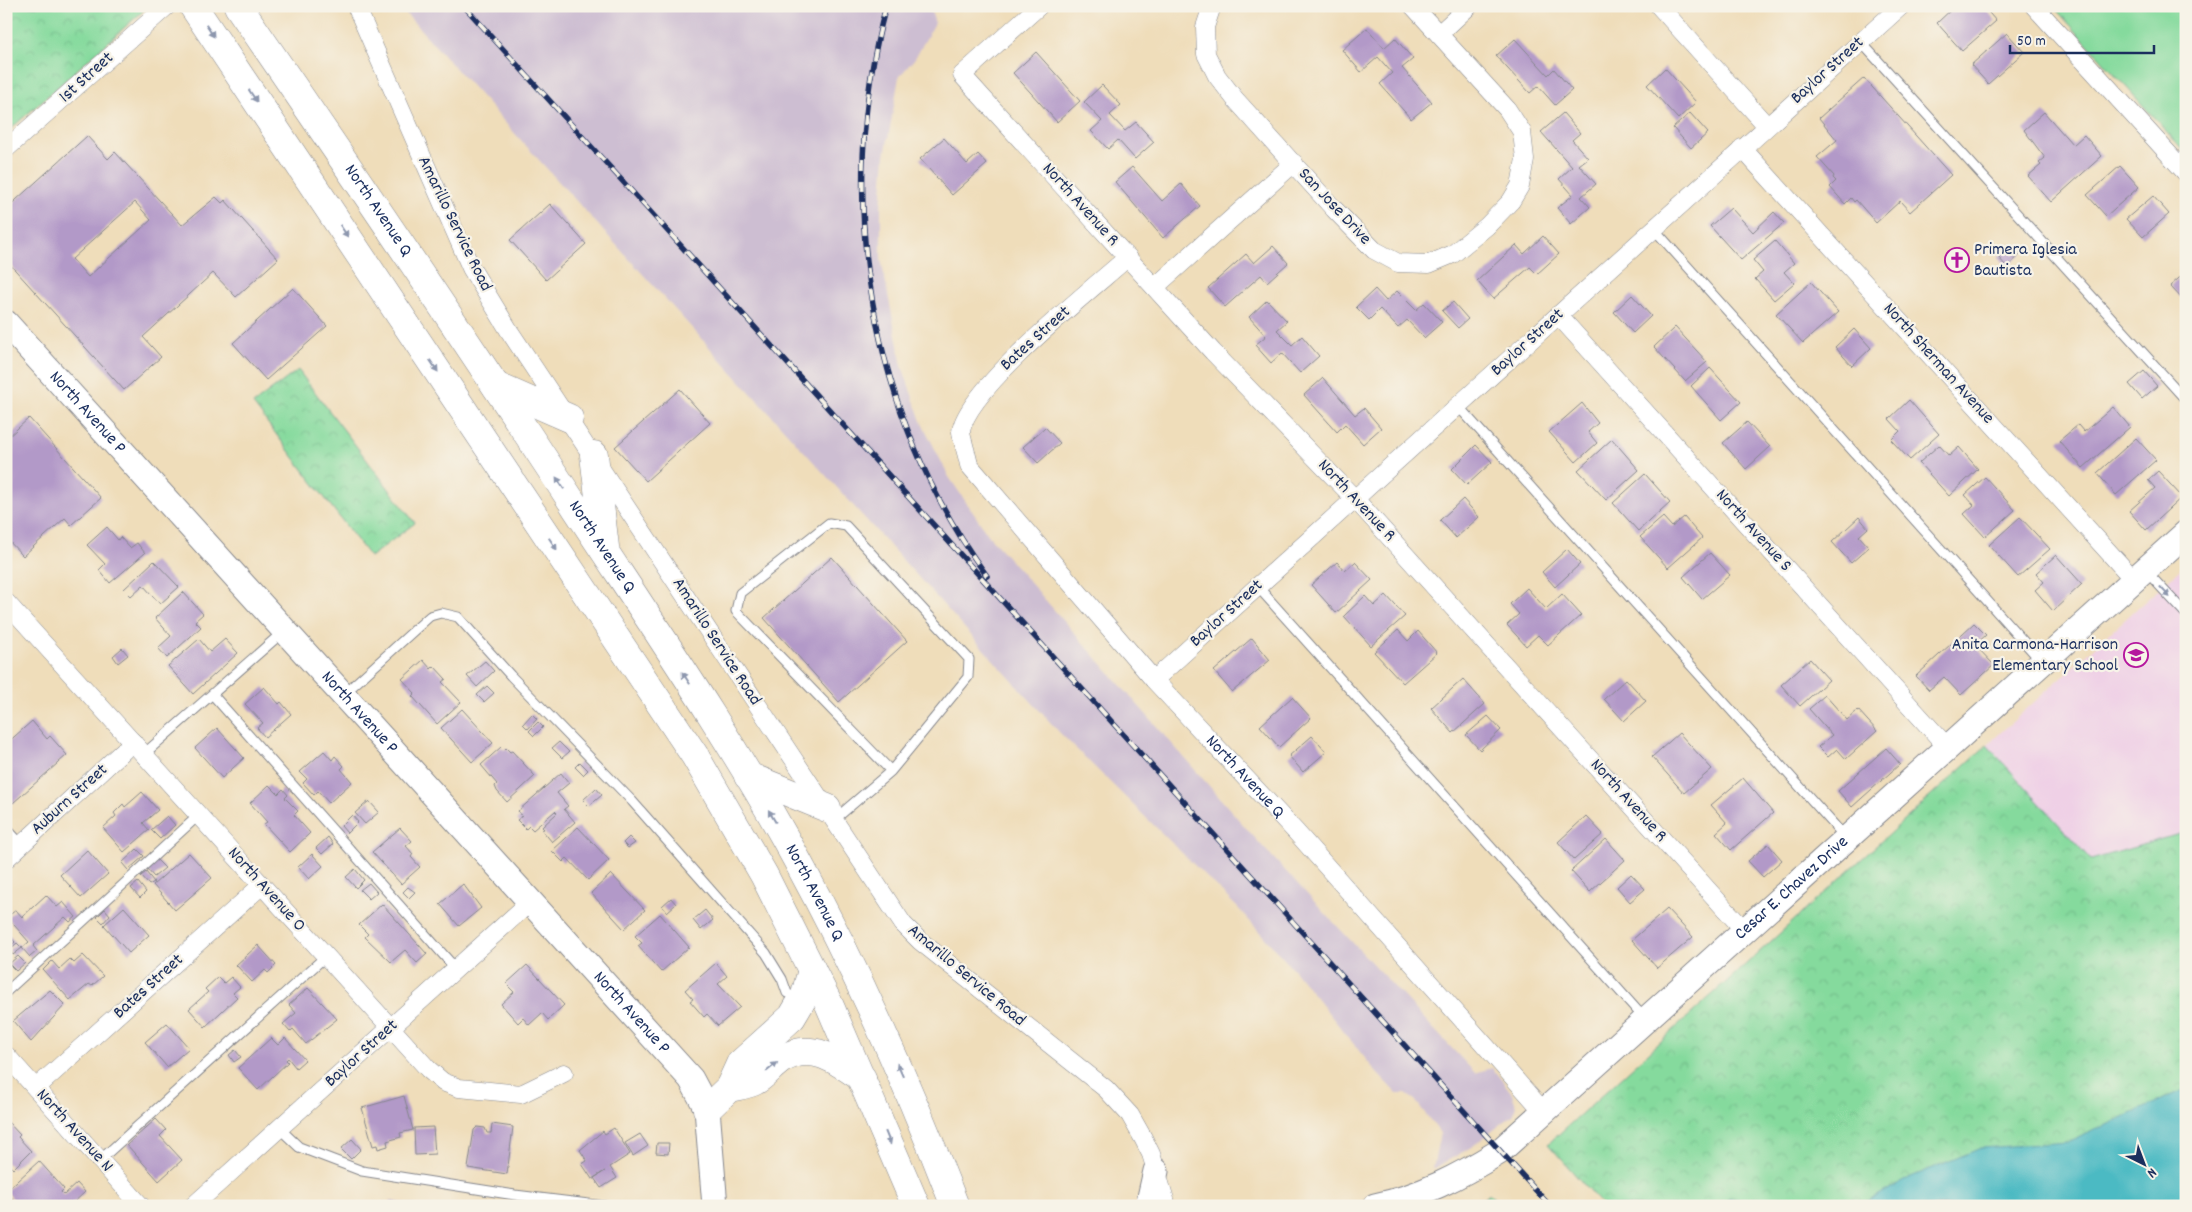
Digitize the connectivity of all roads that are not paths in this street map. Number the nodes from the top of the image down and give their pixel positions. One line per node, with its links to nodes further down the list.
1 (167, 6): 16 (street, 1st Street)
2 (193, 6): 57 (main road, North Avenue Q, one-way to 57)
3 (238, 6): 24 (main road, North Avenue Q)
4 (356, 6): 27 (street, Amarillo Service Road)
5 (1039, 6): 20 (street, North Avenue R)
6 (1212, 6): 17 (street, San Jose Drive)
7 (1413, 6): 12 (street, San Jose Drive)
8 (1469, 6): 12 (street)
9 (1659, 6): 14 (street)
10 (1901, 6): 13 (street, Baylor Street)
11 (2034, 6): 18 (street)
12 (1439, 34): 17 (street, San Jose Drive)
13 (1861, 42): 14 (street, Baylor Street); 25 (lane)
14 (1767, 126): 15 (street, Baylor Street)
15 (1742, 148): 19 (street, Baylor Street); 33 (street, North Sherman Avenue)
16 (6, 150)
17 (1294, 163): 21 (street)
18 (2186, 173)
19 (1654, 228): 22 (street, Baylor Street); 38 (lane)
20 (1128, 257): 21 (street, North Avenue R); 28 (street, Bates Street)
21 (1155, 287): 30 (street, North Avenue R)
22 (1558, 315): 26 (street, Baylor Street); 43 (street, North Avenue S)
23 (9, 330): 37 (street, North Avenue P)
24 (496, 386): 27 (main road); 32 (main road, North Avenue Q, one-way to 24)
25 (2186, 400)
26 (1458, 406): 30 (street, Baylor Street); 49 (lane)
27 (569, 418): 29 (street, Amarillo Service Road)
28 (961, 434): 39 (street, North Avenue Q)
29 (594, 455): 32 (main road); 46 (street, Amarillo Service Road)
30 (1355, 499): 34 (street, Baylor Street); 54 (street, North Avenue R)
31 (2186, 534): 33 (street, Cesar E. Chavez Drive)
32 (606, 554): 45 (main road, North Avenue Q, one-way to 32)
33 (2139, 575): 36 (lane, one-way to 36); 38 (street, Cesar E. Chavez Drive)
34 (1258, 587): 39 (street, Baylor Street); 60 (lane)
35 (6, 602): 42 (street, North Avenue O)
36 (2186, 614)
37 (285, 631): 40 (lane); 41 (street, North Avenue P)
38 (2042, 663): 43 (street, Cesar E. Chavez Drive)
39 (1154, 680): 68 (street, North Avenue Q)
40 (212, 694): 42 (lane); 56 (lane)
41 (343, 695): 53 (street, North Avenue P); 59 (lane)
42 (139, 748): 47 (street, North Avenue O); 50 (street, Auburn Street)
43 (1948, 748): 49 (street, Cesar E. Chavez Drive)
44 (891, 771): 44 (lane); 46 (lane)
45 (748, 776): 46 (main road); 77 (main road, North Avenue Q, one-way to 45)
46 (830, 814): 71 (street, Amarillo Service Road)
47 (199, 815): 52 (street, North Avenue O); 58 (lane)
48 (6, 828): 50 (lane)
49 (1847, 839): 54 (street, Cesar E. Chavez Drive)
50 (22, 845): 51 (street, Auburn Street)
51 (6, 859)
52 (262, 885): 55 (street, North Avenue O); 65 (street, Bates Street)
53 (530, 902): 56 (street, Baylor Street); 67 (street, North Avenue P)
54 (1745, 930): 60 (street, Cesar E. Chavez Drive)
55 (326, 956): 61 (street, North Avenue O); 70 (lane)
56 (456, 969): 61 (street, Baylor Street)
57 (812, 970): 64 (main road, North Avenue Q); 66 (main road)
58 (6, 992)
59 (787, 993)
60 (1646, 1020): 68 (street, Cesar E. Chavez Drive)
61 (391, 1028): 63 (street, North Avenue O); 69 (street, Baylor Street)
62 (6, 1056): 65 (street, North Avenue N)
63 (564, 1074)
64 (862, 1078): 66 (main road, one-way to 64); 76 (main road, North Avenue Q, one-way to 76)
65 (36, 1088): 70 (street, North Avenue N)
66 (729, 1088): 67 (main road)
67 (707, 1109): 75 (street)
68 (1544, 1112): 80 (street, Cesar E. Chavez Drive)
69 (279, 1128): 73 (street, Baylor Street); 74 (lane)
70 (100, 1160): 72 (street, North Avenue N)
71 (1156, 1171): 78 (street); 79 (street, Amarillo Service Road)
72 (141, 1206)
73 (193, 1206)
74 (605, 1206)
75 (715, 1206)
76 (916, 1206)
77 (955, 1206)
78 (1148, 1206)
79 (1167, 1206)
80 (1374, 1206)

